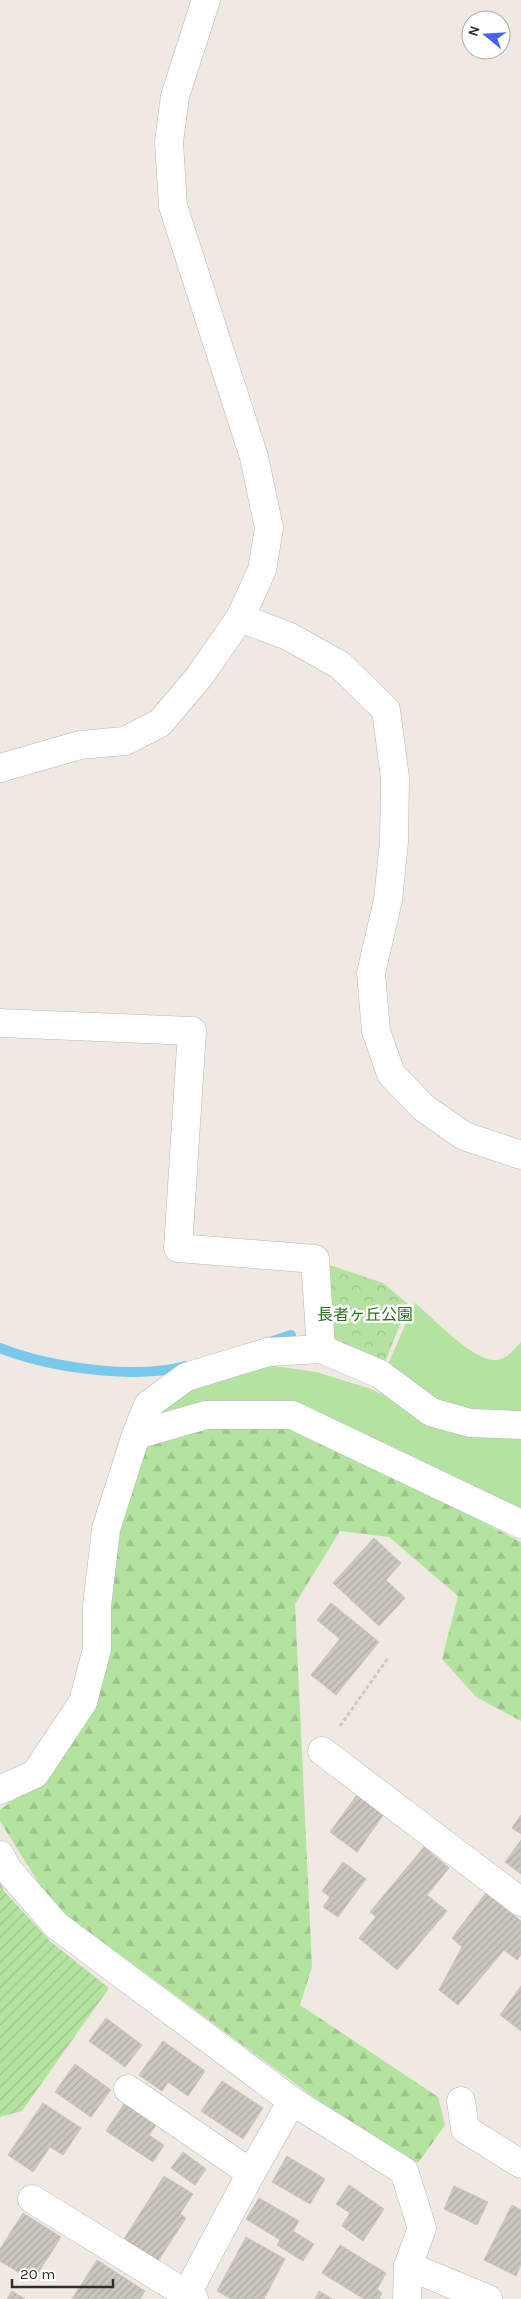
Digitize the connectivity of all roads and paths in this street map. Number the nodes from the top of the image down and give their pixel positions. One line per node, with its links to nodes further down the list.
1 (206, 0): 2 (street)
2 (240, 618): 3 (street); 5 (street)
3 (0, 768)
4 (0, 1024): 6 (street)
5 (521, 1154)
6 (321, 1349): 7 (street); 8 (street)
7 (521, 1425)
8 (136, 1435): 9 (street); 12 (street)
9 (521, 1524)
10 (388, 1658): 11 (path)
11 (322, 1751): 14 (street)
12 (0, 1790)
13 (0, 1856): 16 (street)
14 (521, 1902)
15 (128, 2089): 19 (street)
16 (292, 2101): 19 (street); 21 (street)
17 (461, 2101): 18 (street)
18 (521, 2164)
19 (251, 2173): 22 (street)
20 (32, 2199): 22 (street)
21 (408, 2266): 23 (street); 24 (street)
22 (188, 2298)
23 (407, 2299)
24 (488, 2299)

